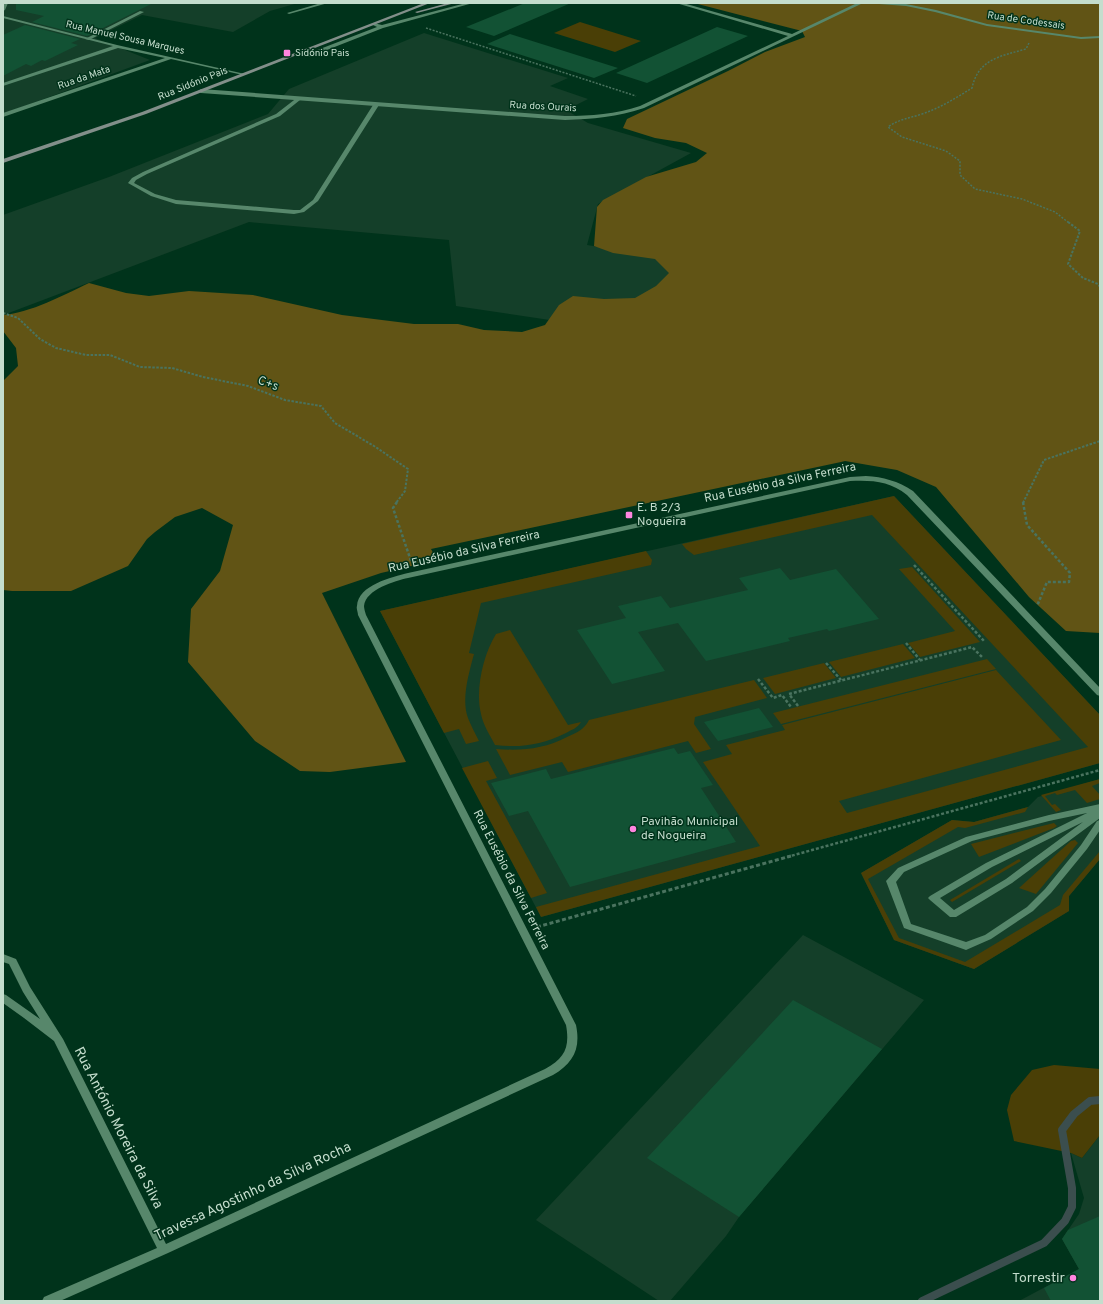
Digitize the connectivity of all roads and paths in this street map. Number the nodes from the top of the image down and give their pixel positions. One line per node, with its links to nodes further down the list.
1 (6, 3): 9 (street)
2 (326, 3): 11 (street)
3 (428, 3): 13 (main road)
4 (454, 3): 13 (main road)
5 (472, 3): 14 (street)
6 (678, 3): 18 (street)
7 (860, 3): 18 (street, Rua dos Ourais)
8 (879, 3): 17 (street, Rua de Codessais)
9 (3, 10)
10 (142, 12): 20 (street)
11 (289, 13)
12 (3, 17): 20 (street, Rua Manuel Sousa Marques)
13 (389, 19): 15 (main road, Rua Sidónio Pais)
14 (405, 20): 16 (street); 28 (path)
15 (375, 24): 16 (street); 22 (main road, Rua Sidónio Pais)
16 (381, 27): 22 (street)
17 (1017, 29): 19 (street, Rua de Codessais); 32 (path)
18 (791, 35): 28 (street, Rua dos Ourais)
19 (1100, 37)
20 (87, 39): 21 (street, Rua Manuel Sousa Marques)
21 (117, 46): 23 (street, Rua Manuel Sousa Marques); 25 (street, Rua da Mata)
22 (297, 53): 24 (main road, Rua Sidónio Pais)
23 (171, 58): 24 (street, Rua Manuel Sousa Marques); 30 (street, Rua da Mata)
24 (242, 74): 26 (main road, Rua Sidónio Pais)
25 (3, 85)
26 (201, 92): 27 (street, Rua dos Ourais); 31 (main road, Rua Sidónio Pais)
27 (298, 99): 29 (street, Rua dos Ourais); 29 (street)
28 (654, 102): 29 (street, Rua dos Ourais)
29 (376, 105)
30 (3, 115)
31 (3, 161)
32 (1100, 287)
33 (3, 313): 36 (path, C+s)
34 (1100, 441): 37 (path)
35 (914, 565): 38 (path)
36 (416, 574): 37 (street, Rua Eusébio da Silva Ferreira); 53 (street, Rua Eusébio da Silva Ferreira)
37 (1027, 616): 45 (street, Rua Eusébio da Silva Ferreira)
38 (984, 641)
39 (906, 643): 41 (path)
40 (983, 658): 41 (path)
41 (920, 660): 44 (path)
42 (826, 663): 44 (path)
43 (758, 679): 47 (path)
44 (841, 680): 46 (path)
45 (1100, 692)
46 (798, 706)
47 (791, 707)
48 (1100, 770): 53 (path)
49 (1100, 807): 52 (street)
50 (1100, 810): 51 (street)
51 (1100, 814)
52 (1100, 823)
53 (523, 930): 57 (street, Rua Eusébio da Silva Ferreira)
54 (3, 958): 56 (street, Rua António Moreira da Silva)
55 (3, 998): 56 (street, Rua António Moreira da Silva)
56 (58, 1039): 58 (street, Rua António Moreira da Silva)
57 (470, 1107): 58 (street, Travessa Agostinho da Silva Rocha)
58 (164, 1250): 59 (street, Travessa Agostinho da Silva Rocha)
59 (48, 1301)

